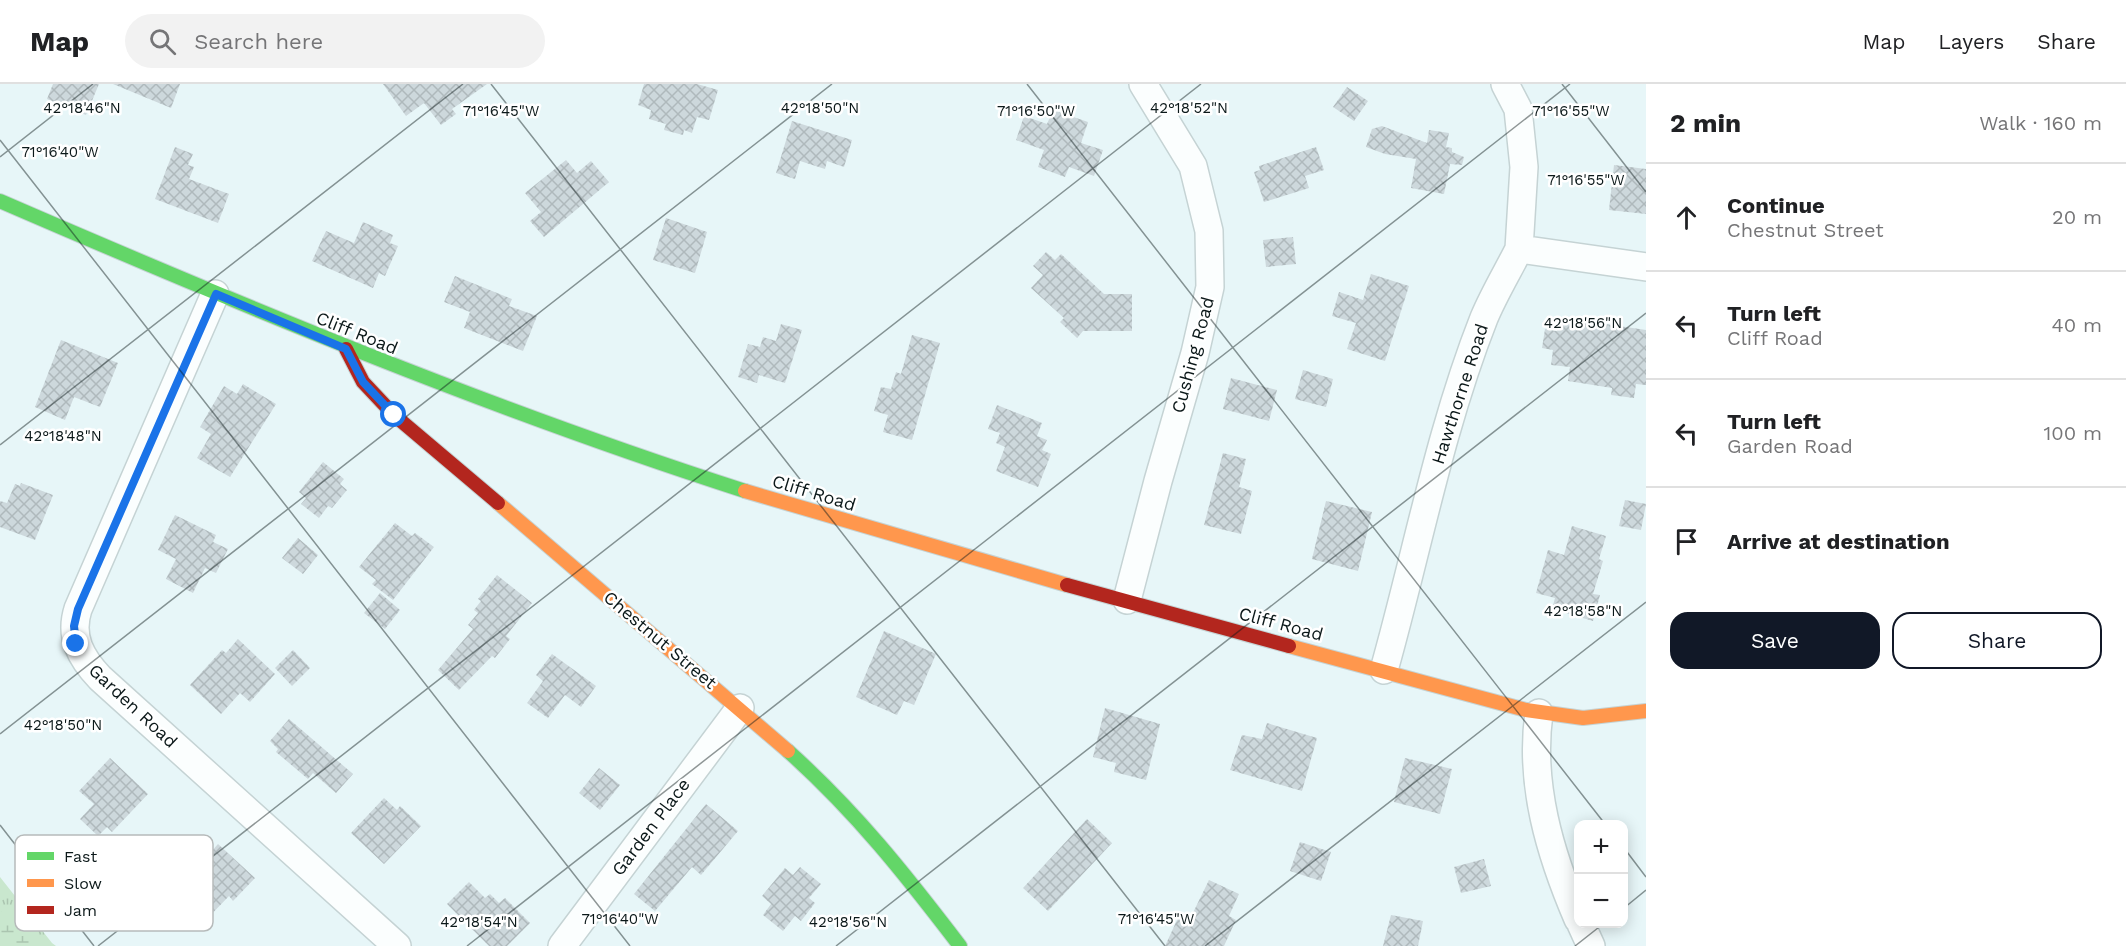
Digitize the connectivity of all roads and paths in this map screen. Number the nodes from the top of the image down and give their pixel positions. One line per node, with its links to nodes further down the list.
1 (1143, 84): 8 (street, Cushing Road)
2 (1505, 84): 4 (street)
3 (0, 201): 6 (street, Cliff Road)
4 (1519, 249): 5 (street); 9 (street, Hawthorne Road)
5 (1646, 267)
6 (216, 294): 7 (street, Cliff Road); 15 (street, Garden Road)
7 (346, 349): 8 (street, Cliff Road); 10 (street, Chestnut Street)
8 (1127, 600): 9 (street, Cliff Road)
9 (1384, 670): 12 (street, Cliff Road)
10 (740, 708): 16 (street, Garden Place); 17 (street, Chestnut Street)
11 (1646, 711): 12 (street, Cliff Road)
12 (1539, 712): 13 (street)
13 (1574, 908)
14 (1583, 928): 18 (street)
15 (395, 945)
16 (562, 946)
17 (960, 946)
18 (1591, 946)

